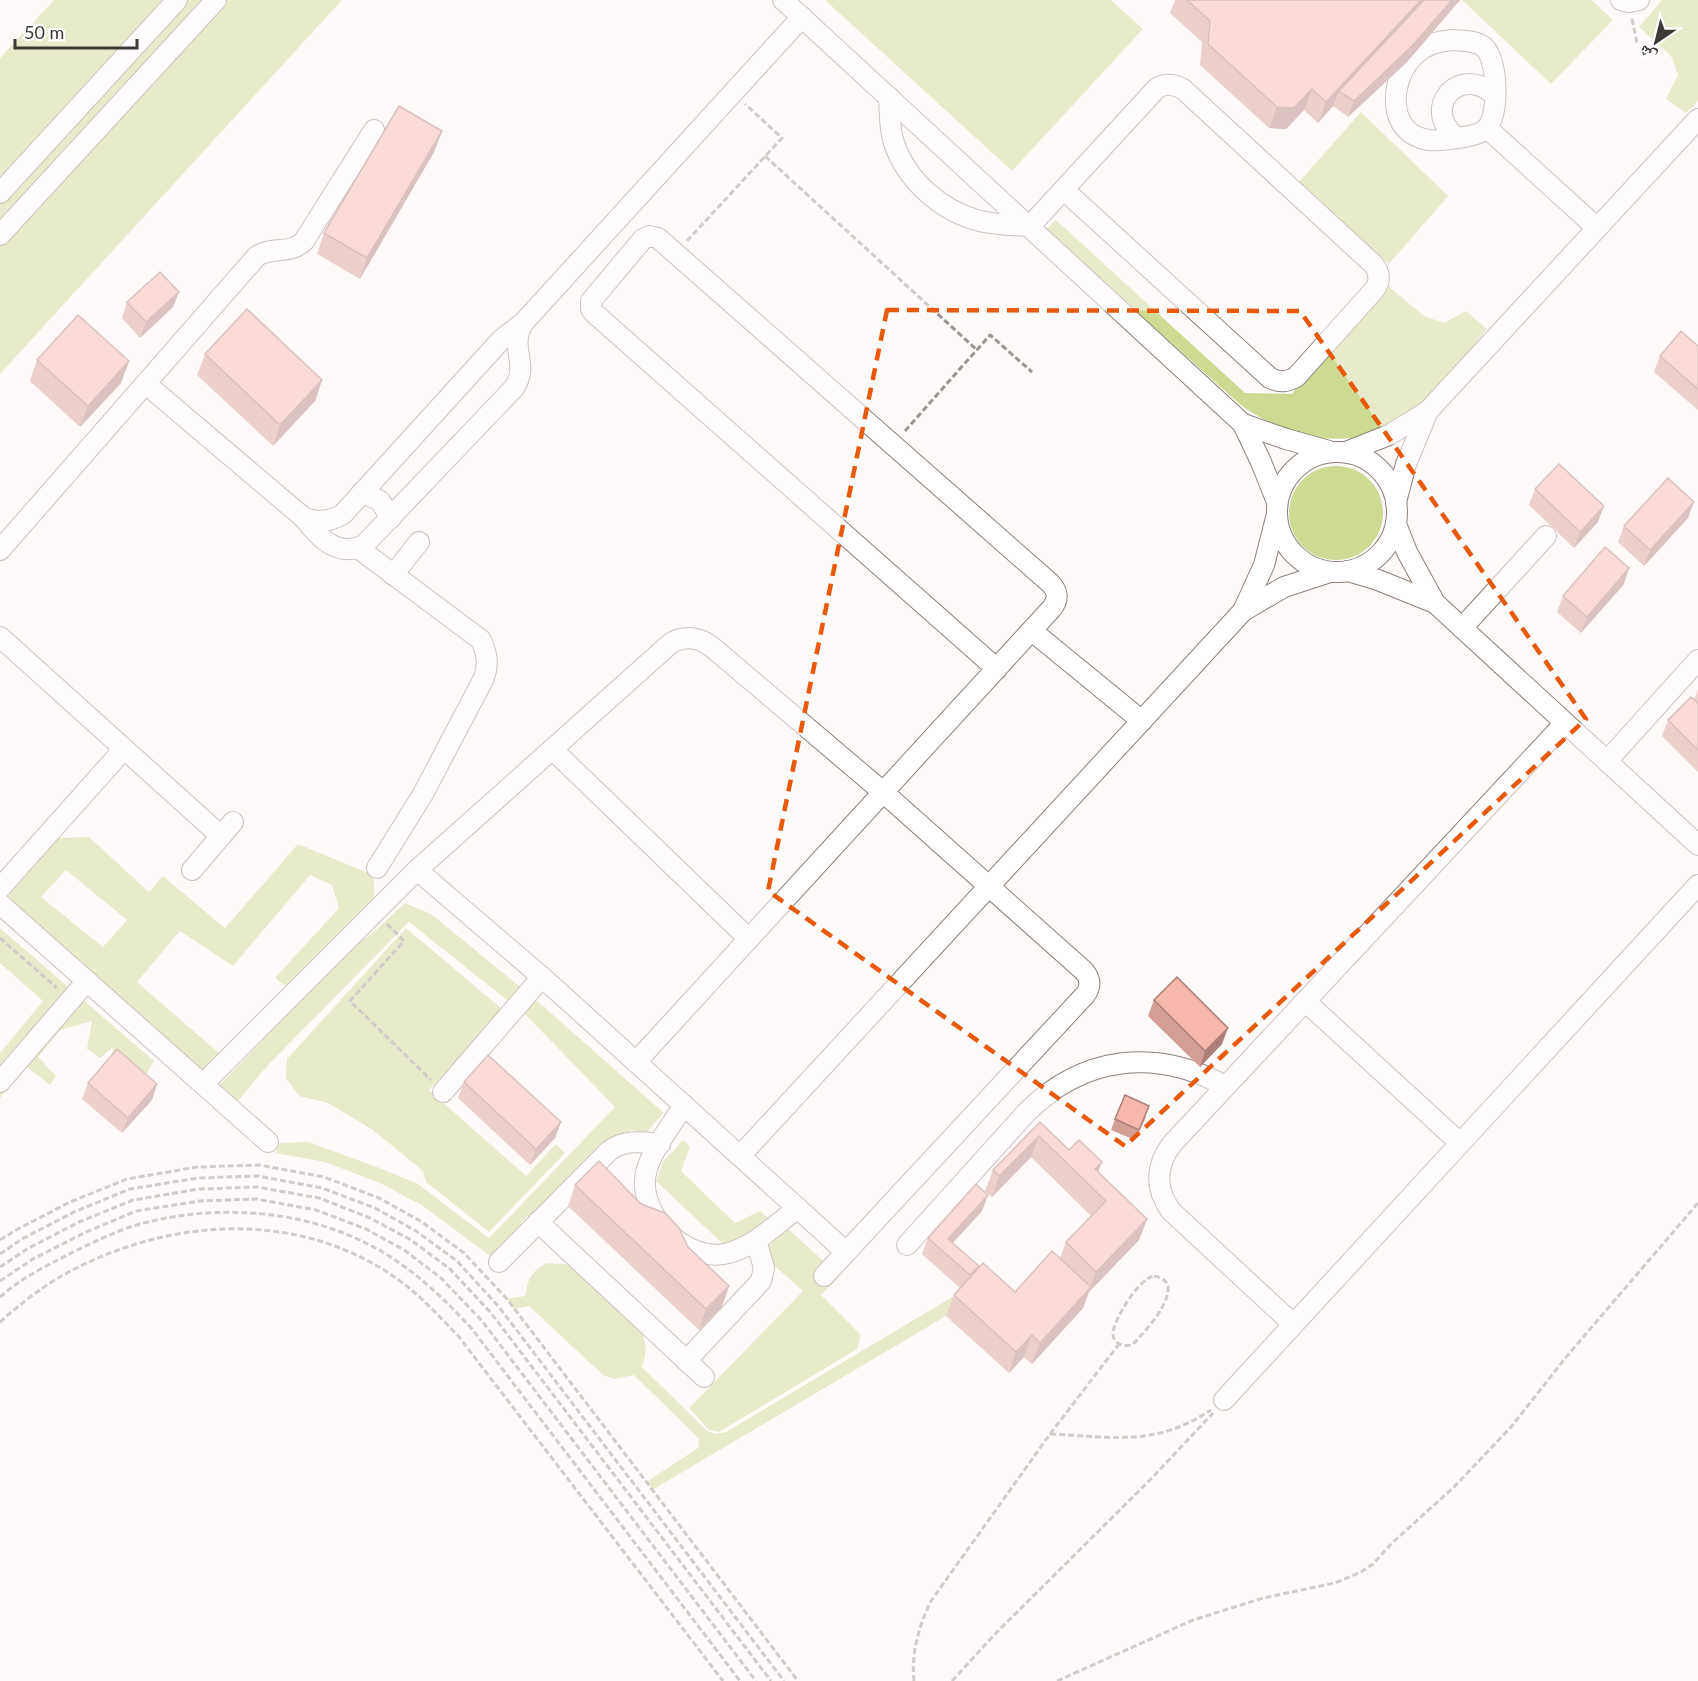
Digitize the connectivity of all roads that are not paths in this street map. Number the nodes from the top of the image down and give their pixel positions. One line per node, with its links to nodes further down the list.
1 (177, 0): 5 (street)
2 (216, 0): 12 (street)
3 (783, 0): 4 (street)
4 (802, 17): 7 (street); 18 (street)
5 (126, 56): 12 (street); 14 (street)
6 (1494, 95): 9 (street); 11 (street); 11 (street)
7 (889, 97): 15 (street); 15 (street)
8 (1698, 119): 16 (street)
9 (1487, 128): 11 (street); 16 (street)
10 (374, 130): 21 (street)
11 (1456, 137)
12 (89, 139): 17 (street)
13 (1064, 190): 13 (street); 15 (street)
14 (0, 193)
15 (1030, 226): 23 (street)
16 (1597, 228): 22 (street)
17 (0, 235)
18 (524, 322): 19 (street); 20 (street)
19 (494, 347): 20 (street); 25 (street)
20 (518, 352): 29 (street)
21 (146, 384): 30 (street); 35 (street)
22 (1428, 411): 24 (street); 26 (street)
23 (1243, 424): 24 (street); 27 (street)
24 (1339, 452): 26 (street); 27 (street)
25 (362, 492): 28 (street); 29 (street)
26 (1396, 502): 31 (street)
27 (1276, 510): 36 (street); 39 (street)
28 (336, 518): 30 (street); 34 (street)
29 (391, 518): 34 (street)
30 (303, 519): 34 (street)
31 (1396, 524): 36 (street); 38 (street)
32 (1546, 536): 40 (street)
33 (419, 542): 37 (street)
34 (351, 549): 37 (street)
35 (0, 550)
36 (1339, 572): 38 (street); 39 (street)
37 (393, 575): 52 (street)
38 (1435, 603): 40 (street)
39 (1243, 611): 45 (street)
40 (1462, 628): 46 (street)
41 (1032, 631): 44 (street); 44 (street); 45 (street)
42 (0, 637): 47 (street)
43 (1698, 660): 49 (street)
44 (997, 669): 50 (street)
45 (1142, 721): 56 (street)
46 (1565, 723): 49 (street); 62 (street)
47 (124, 749): 53 (street); 57 (street)
48 (552, 749): 50 (street); 54 (street); 59 (street)
49 (1607, 761): 51 (street)
50 (883, 792): 56 (street); 59 (street)
51 (1698, 844)
52 (377, 868)
53 (192, 870)
54 (417, 870): 60 (street); 65 (street)
55 (1698, 885): 70 (street)
56 (989, 886): 72 (street); 77 (street)
57 (0, 888)
58 (0, 904): 61 (street)
59 (749, 939): 63 (street)
60 (542, 978): 63 (street); 67 (street)
61 (87, 981): 64 (street); 65 (street)
62 (1305, 1001): 66 (street); 70 (street)
63 (636, 1062): 68 (street)
64 (4, 1070)
65 (203, 1084): 69 (street)
66 (1225, 1086): 76 (street); 80 (street)
67 (443, 1092)
68 (684, 1105): 71 (street); 72 (street)
69 (267, 1142)
70 (1460, 1143): 80 (street)
71 (656, 1150): 74 (street); 75 (street)
72 (740, 1156): 73 (street)
73 (798, 1208): 75 (street); 77 (street)
74 (538, 1222): 78 (street); 81 (street)
75 (751, 1243): 81 (street)
76 (907, 1245)
77 (846, 1252): 79 (street)
78 (499, 1262)
79 (824, 1276)
80 (1293, 1324): 83 (street)
81 (686, 1361): 82 (street)
82 (704, 1377)
83 (1224, 1400)

